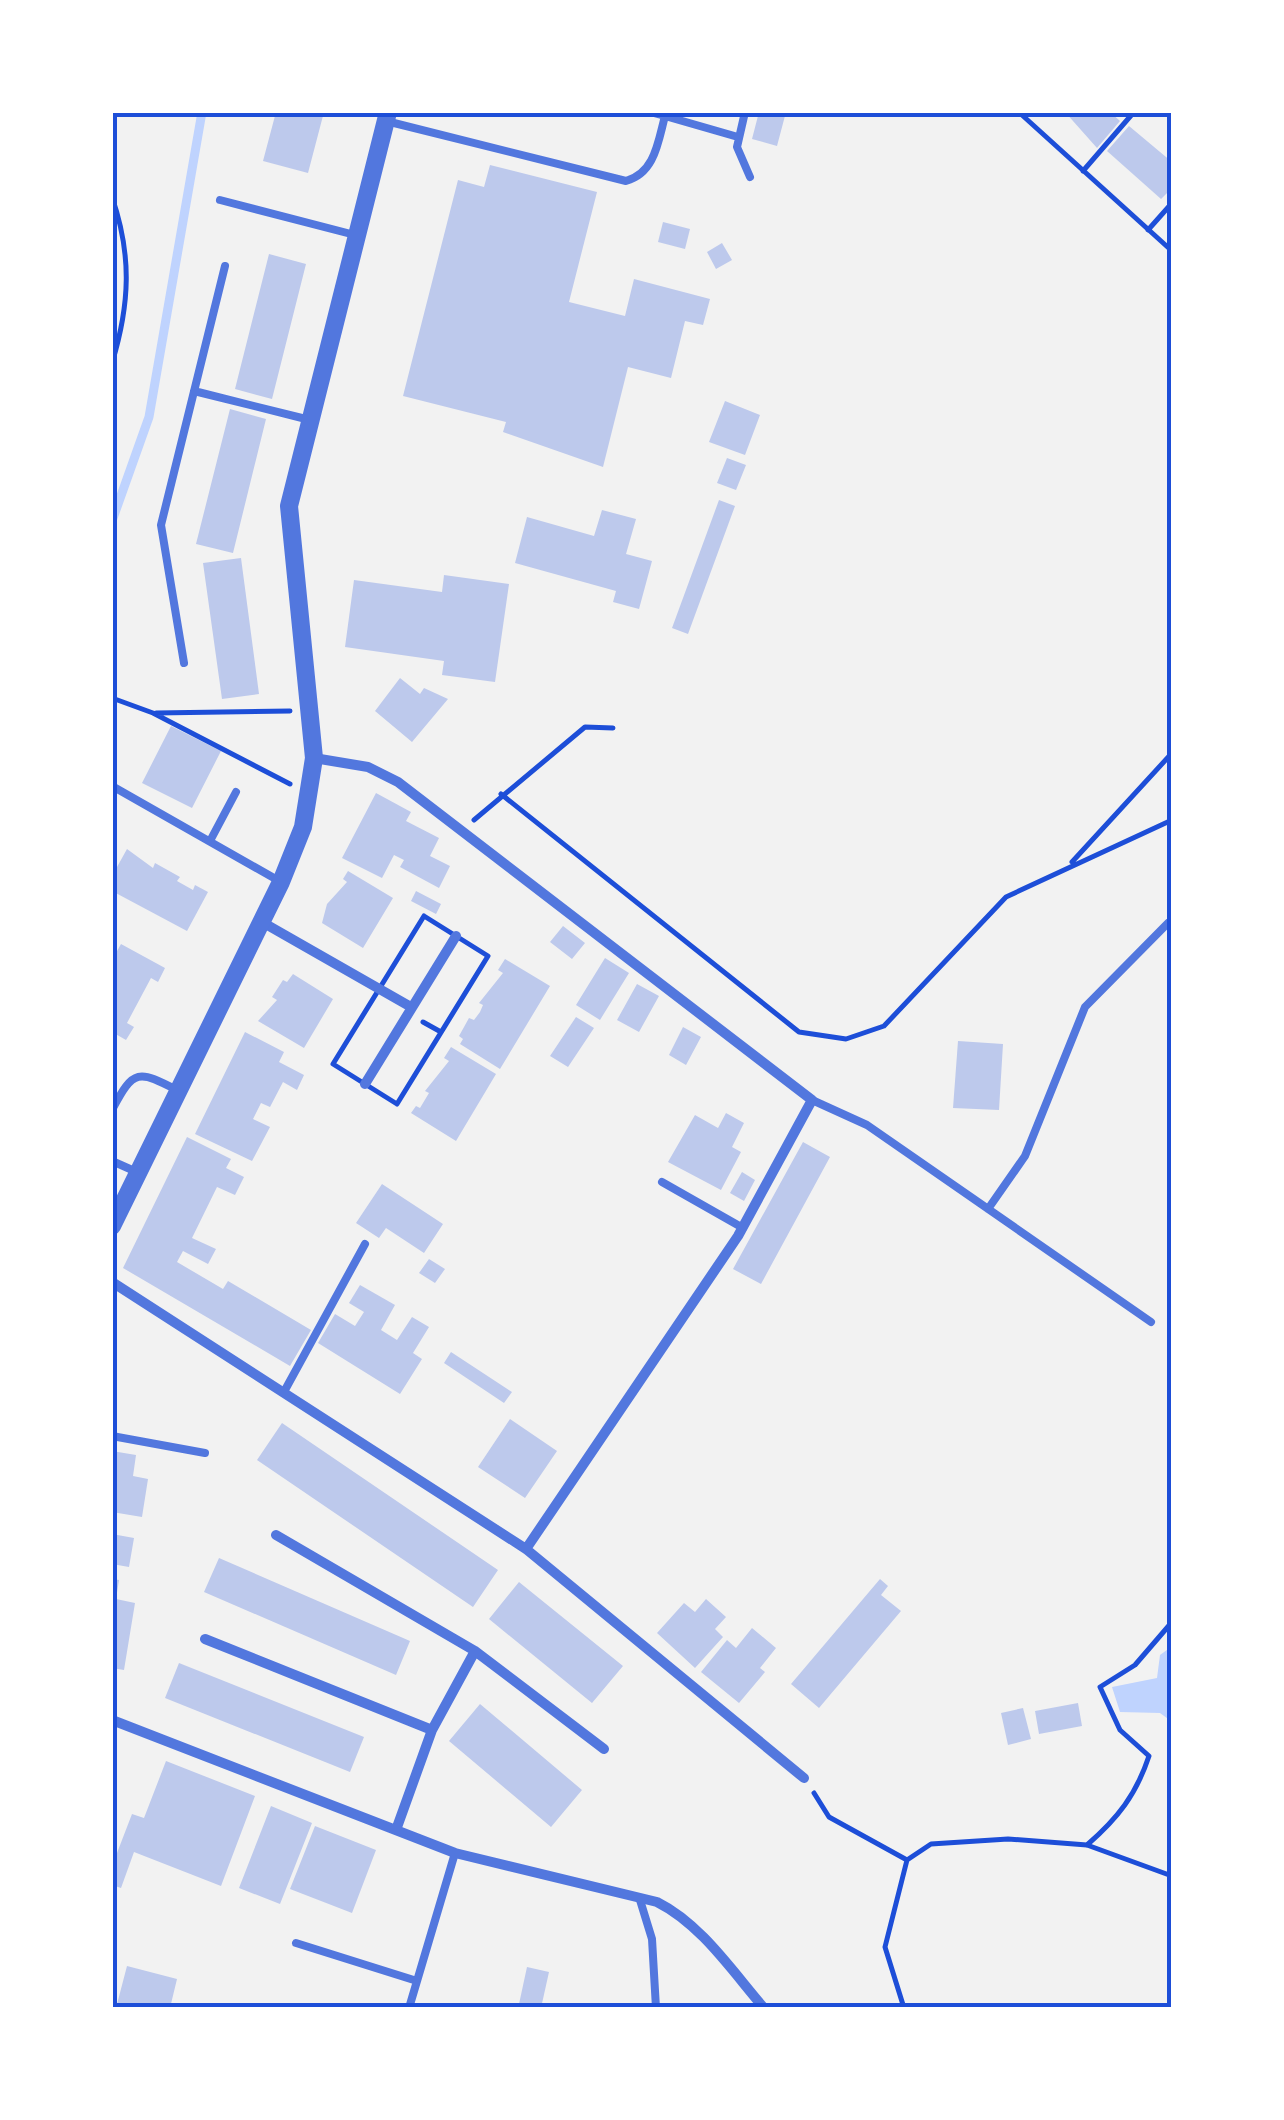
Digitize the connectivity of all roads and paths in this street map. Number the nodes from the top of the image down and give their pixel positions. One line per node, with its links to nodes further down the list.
1 (650, 112): 5 (lane)
2 (745, 112): 7 (lane)
3 (1025, 112): 8 (path)
4 (1134, 112): 8 (path)
5 (666, 116): 6 (lane); 7 (lane)
6 (387, 117): 14 (street)
7 (738, 137): 9 (lane)
8 (1084, 171): 13 (path)
9 (750, 177)
10 (112, 197): 17 (path)
11 (220, 200): 14 (lane)
12 (1172, 203): 13 (path)
13 (1148, 230): 15 (path)
14 (356, 236): 19 (street)
15 (1171, 250)
16 (225, 266): 18 (lane)
17 (112, 364)
18 (194, 391): 19 (lane); 20 (lane)
19 (310, 420): 22 (street)
20 (184, 663)
21 (112, 698): 23 (path)
22 (308, 711): 23 (path); 26 (street)
23 (153, 712): 29 (path)
24 (612, 728): 30 (path)
25 (1172, 753): 34 (path)
26 (314, 758): 29 (street); 32 (street)
27 (112, 786): 33 (lane)
28 (236, 792): 33 (lane)
29 (310, 794): 35 (street)
30 (501, 794): 32 (path); 34 (path)
31 (1172, 820): 34 (path)
32 (464, 829): 42 (street)
33 (210, 841): 35 (lane)
34 (1070, 864)
35 (281, 882): 36 (street)
36 (262, 922): 39 (street); 41 (street)
37 (1168, 923): 47 (lane)
38 (456, 936): 39 (street)
39 (410, 1008): 40 (street)
40 (364, 1084)
41 (179, 1091): 43 (lane); 45 (street)
42 (812, 1100): 47 (lane); 49 (street)
43 (112, 1110)
44 (112, 1161): 45 (lane)
45 (139, 1173): 48 (street)
46 (662, 1182): 49 (lane)
47 (988, 1209): 52 (lane)
48 (112, 1226)
49 (742, 1228): 57 (street)
50 (365, 1244): 53 (lane)
51 (112, 1282): 53 (street)
52 (1152, 1322)
53 (285, 1390): 57 (street)
54 (112, 1436): 55 (lane)
55 (205, 1453)
56 (276, 1535): 60 (street)
57 (526, 1549): 64 (street)
58 (1172, 1622): 66 (path)
59 (206, 1638): 62 (street)
60 (475, 1651): 62 (street); 63 (street)
61 (112, 1720): 65 (street)
62 (432, 1730): 65 (street)
63 (604, 1750)
64 (804, 1778): 68 (path)
65 (396, 1830): 67 (street)
66 (1087, 1845): 68 (path); 69 (path)
67 (456, 1853): 70 (street); 72 (lane)
68 (906, 1860): 76 (path)
69 (1172, 1876)
70 (640, 1900): 74 (lane); 75 (street)
71 (296, 1944): 72 (lane)
72 (417, 1981): 73 (lane)
73 (409, 2008)
74 (656, 2008)
75 (764, 2008)
76 (904, 2008)

